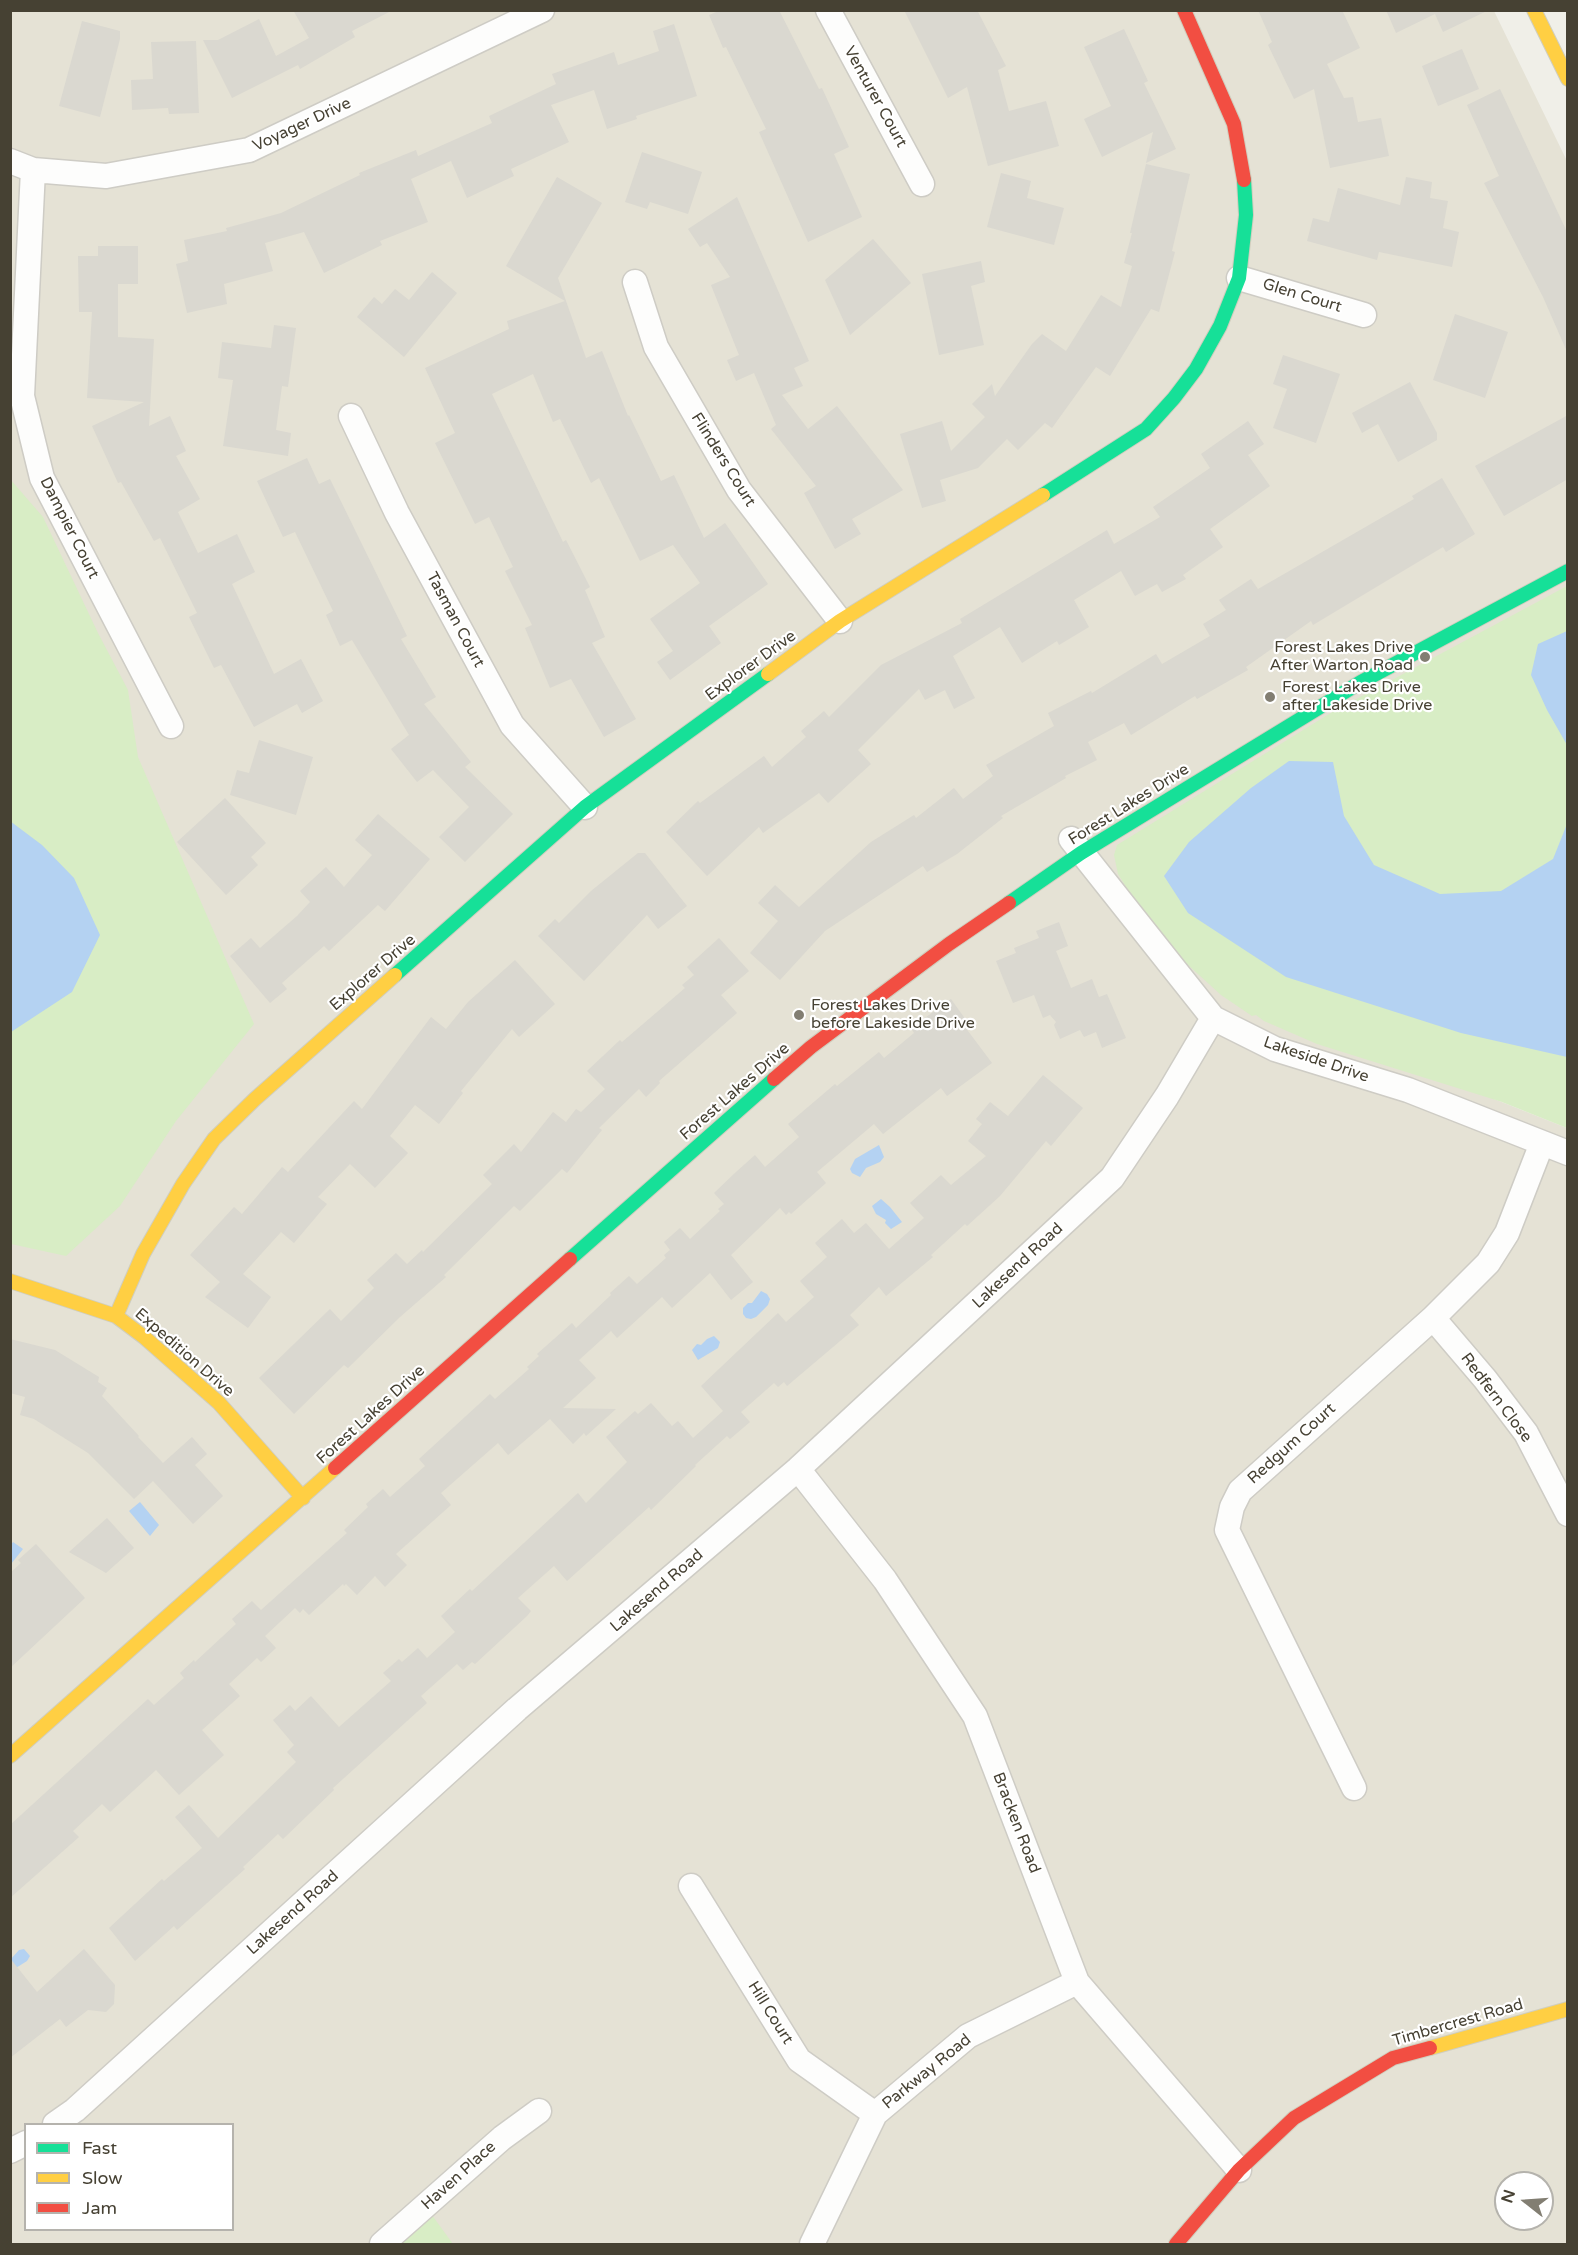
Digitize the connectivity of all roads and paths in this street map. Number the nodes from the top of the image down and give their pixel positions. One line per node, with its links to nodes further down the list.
1 (542, 10): 6 (street, Voyager Drive)
2 (828, 10): 7 (street, Venturer Court)
3 (1184, 10): 8 (street, Explorer Drive)
4 (1534, 10): 5 (street)
5 (1568, 79)
6 (22, 166): 14 (street, Dampier Court)
7 (922, 184)
8 (1239, 278): 10 (street, Glen Court); 13 (street, Explorer Drive)
9 (635, 282): 13 (street, Flinders Court)
10 (1364, 315)
11 (351, 416): 15 (street, Tasman Court)
12 (1568, 571): 16 (street, Forest Lakes Drive)
13 (840, 621): 15 (street, Explorer Drive)
14 (171, 726)
15 (585, 807): 21 (street, Explorer Drive)
16 (1073, 842): 17 (street, Lakeside Drive); 24 (street, Forest Lakes Drive)
17 (1213, 1018): 18 (street, Lakeside Drive); 23 (street, Lakesend Road)
18 (1542, 1143): 19 (street, Lakeside Drive); 22 (street, Redgum Court)
19 (1568, 1153)
20 (10, 1281): 21 (street, Expedition Drive)
21 (116, 1316): 24 (street, Expedition Drive)
22 (1433, 1318): 25 (street, Redfern Close); 27 (street, Redgum Court)
23 (798, 1469): 29 (street, Bracken Road); 33 (street, Lakesend Road)
24 (303, 1498): 26 (street, Forest Lakes Drive)
25 (1568, 1514)
26 (10, 1756)
27 (1354, 1788)
28 (692, 1886): 32 (street, Hill Court)
29 (1077, 1982): 32 (street, Parkway Road); 36 (street, Bracken Road)
30 (1568, 2009): 36 (street, Timbercrest Road)
31 (539, 2110): 37 (street, Haven Place)
32 (875, 2114): 38 (street, Parkway Road)
33 (56, 2123)
34 (24, 2144): 35 (street)
35 (10, 2151)
36 (1239, 2170): 39 (street, Timbercrest Road)
37 (382, 2244)
38 (812, 2244)
39 (1176, 2244)

